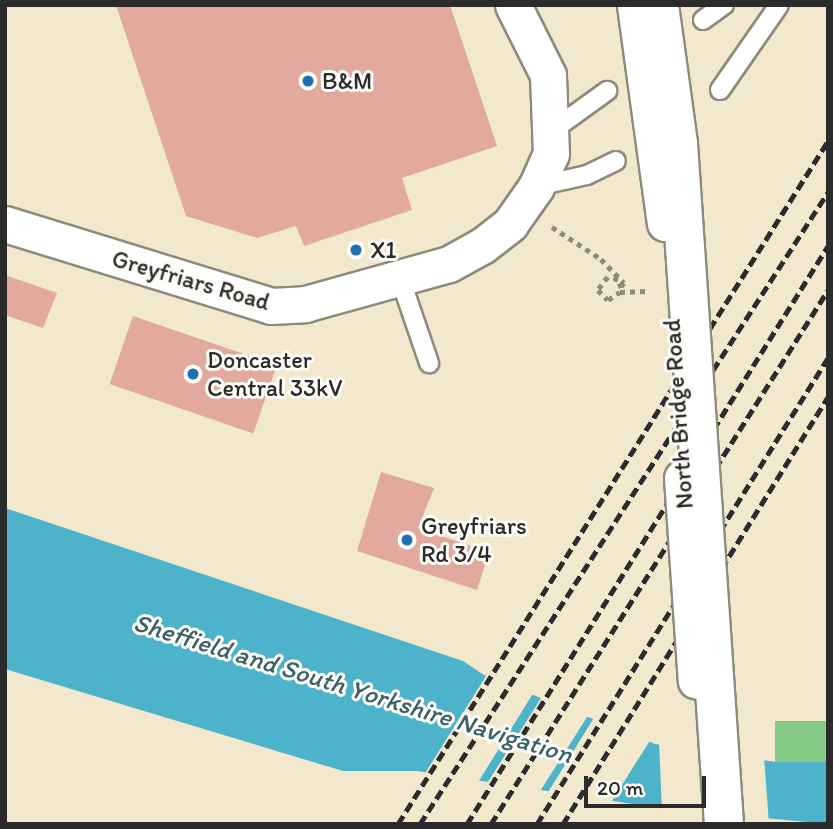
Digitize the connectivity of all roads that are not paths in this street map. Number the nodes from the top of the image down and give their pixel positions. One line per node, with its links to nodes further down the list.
1 (513, 5): 9 (street, Greyfriars Road)
2 (635, 5): 15 (street, North Bridge Road, bridge)
3 (659, 5): 16 (street, North Bridge Road, bridge)
4 (724, 5): 6 (lane)
5 (779, 5): 7 (lane)
6 (703, 20)
7 (720, 90)
8 (607, 91): 9 (lane)
9 (553, 130): 11 (street, Greyfriars Road)
10 (617, 160): 11 (lane)
11 (530, 198): 13 (street, Greyfriars Road)
12 (5, 224): 13 (street, Greyfriars Road)
13 (401, 281): 14 (lane)
14 (429, 363)
15 (707, 824)
16 (724, 824)

